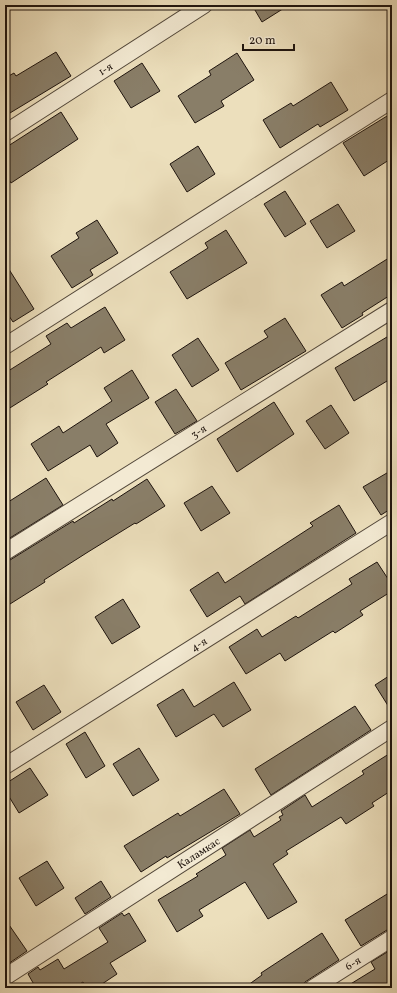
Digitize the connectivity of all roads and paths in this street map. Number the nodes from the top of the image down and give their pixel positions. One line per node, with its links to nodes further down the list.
1 (204, 5): 3 (street, 1-я)
2 (392, 100): 5 (street)
3 (5, 133)
4 (392, 310): 7 (street, 3-я)
5 (5, 346)
6 (392, 522): 9 (street, 4-я)
7 (5, 552)
8 (392, 728): 11 (street, Каламкас)
9 (5, 766)
10 (392, 938): 12 (street, 6-я)
11 (5, 977)
12 (313, 988)

